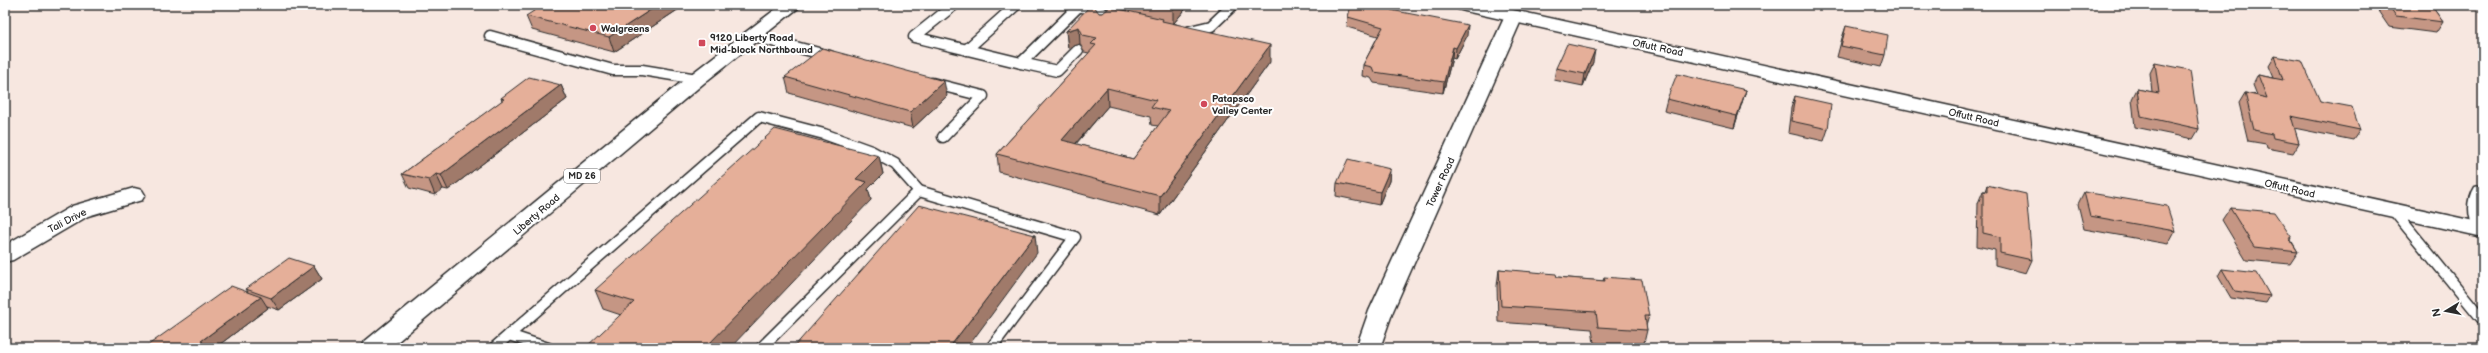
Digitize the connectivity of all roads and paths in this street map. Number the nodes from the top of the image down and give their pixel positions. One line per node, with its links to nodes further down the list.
1 (793, 5): 13 (street, Liberty Road / MD 26)
2 (954, 5): 14 (lane)
3 (1016, 5): 14 (lane)
4 (1233, 5): 11 (lane)
5 (1077, 6): 7 (lane); 17 (lane)
6 (1478, 6): 8 (street, Offutt Road)
7 (1110, 15): 9 (lane); 10 (lane)
8 (1514, 16): 24 (street, Offutt Road); 35 (street, Tower Road)
9 (1126, 20)
10 (1102, 24)
11 (1178, 31)
12 (490, 36): 18 (lane)
13 (753, 36): 16 (lane); 18 (street, Liberty Road / MD 26)
14 (966, 50): 17 (lane)
15 (1078, 50): 17 (lane)
16 (837, 58)
17 (1021, 63)
18 (698, 79): 30 (street, Liberty Road / MD 26)
19 (922, 80): 20 (lane)
20 (943, 137)
21 (919, 190): 29 (lane); 33 (lane); 34 (lane)
22 (2483, 192): 25 (street)
23 (134, 195): 27 (street, Tali Drive)
24 (2394, 211): 26 (street, Offutt Road); 28 (lane)
25 (2483, 225)
26 (2483, 230)
27 (5, 255)
28 (2483, 320)
29 (509, 335): 31 (lane); 32 (lane)
30 (373, 348)
31 (494, 348)
32 (548, 348)
33 (761, 348)
34 (991, 348)
35 (1368, 348)

